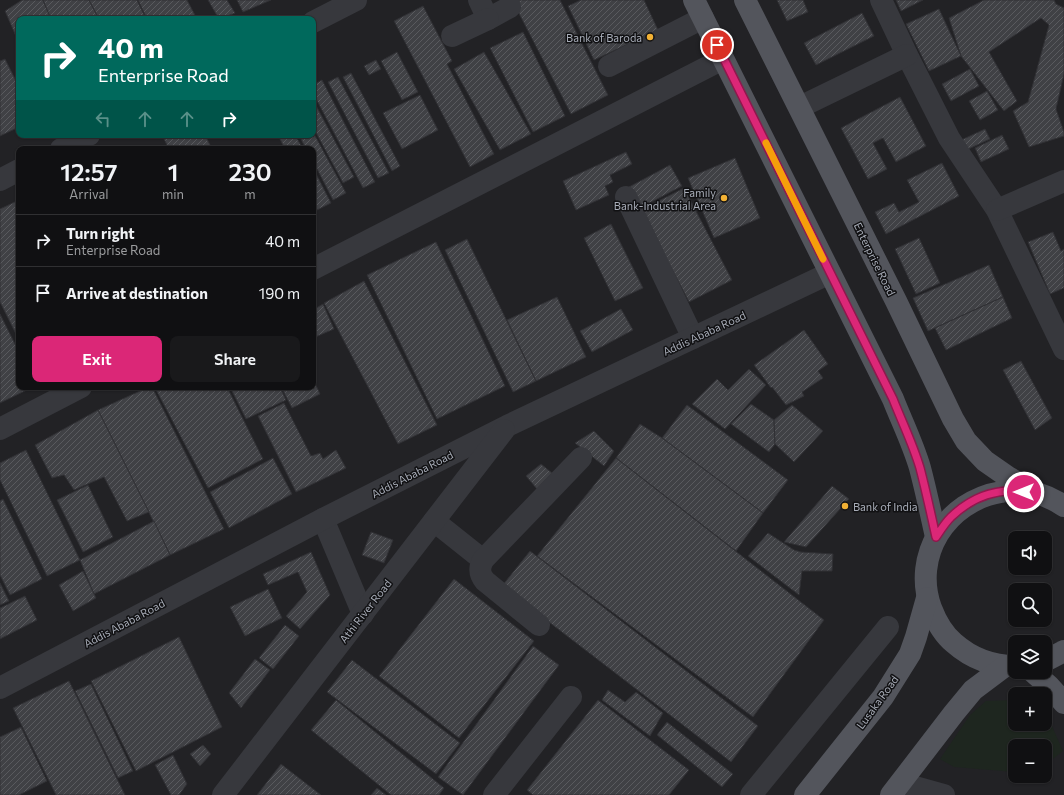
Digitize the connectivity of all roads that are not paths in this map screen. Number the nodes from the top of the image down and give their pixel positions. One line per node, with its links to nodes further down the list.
1 (356, 0): 7 (lane)
2 (745, 0): 12 (main road, Enterprise Road)
3 (881, 0): 9 (lane)
4 (510, 7): 5 (lane)
5 (483, 9): 8 (lane)
6 (699, 9): 10 (main road); 11 (lane)
7 (316, 20)
8 (452, 36)
9 (907, 55): 12 (lane); 19 (lane)
10 (723, 59): 20 (lane); 21 (main road)
11 (609, 66)
12 (800, 107): 28 (main road, Enterprise Road)
13 (83, 138): 14 (lane)
14 (67, 146)
15 (16, 172): 16 (lane)
16 (0, 180)
17 (1064, 181): 19 (lane)
18 (626, 197): 22 (lane)
19 (997, 210): 23 (lane)
20 (316, 267)
21 (830, 273): 22 (lane, Addis Ababa Road); 32 (main road)
22 (693, 338): 25 (lane, Addis Ababa Road)
23 (1064, 349)
24 (75, 390): 26 (lane)
25 (507, 426): 30 (lane, Addis Ababa Road); 31 (lane, Athi River Road)
26 (0, 429)
27 (581, 458): 33 (lane)
28 (1036, 493): 29 (main road); 32 (main road)
29 (1064, 506)
30 (323, 519): 35 (lane); 43 (lane, Addis Ababa Road)
31 (434, 521): 33 (lane); 35 (lane, Athi River Road)
32 (936, 537): 34 (main road)
33 (483, 560): 36 (lane)
34 (927, 598): 40 (main road); 50 (main road, Lusaka Road)
35 (363, 614): 47 (lane, Athi River Road)
36 (540, 625)
37 (888, 627): 49 (lane)
38 (1064, 651): 39 (main road)
39 (1052, 657)
40 (1008, 666)
41 (1008, 667): 46 (main road)
42 (1041, 679): 45 (main road)
43 (0, 688)
44 (571, 696): 48 (lane)
45 (1064, 703)
46 (896, 789): 51 (lane)
47 (223, 795)
48 (494, 795)
49 (751, 795)
50 (805, 795)
51 (944, 795)

